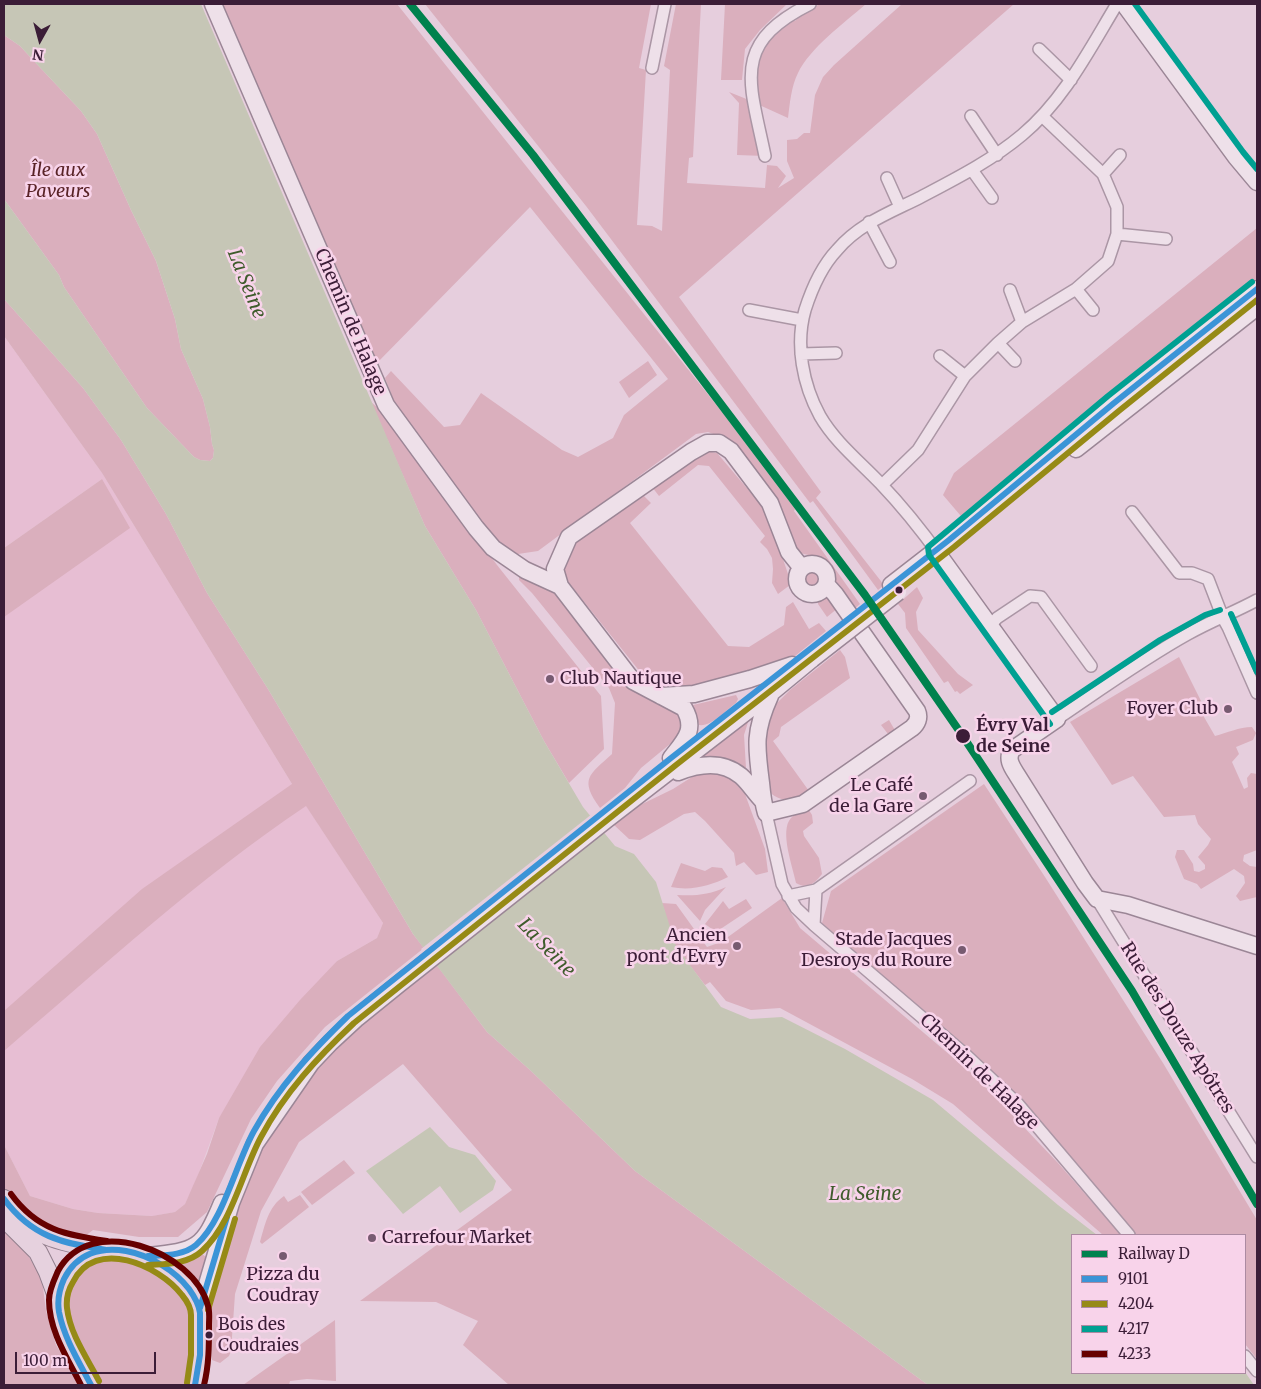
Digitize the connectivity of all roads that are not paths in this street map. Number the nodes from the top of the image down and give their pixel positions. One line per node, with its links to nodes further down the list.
1 (213, 4): 44 (main road, Chemin de Halage)
2 (665, 4): 8 (street)
3 (810, 4): 6 (street)
4 (1117, 4): 9 (street)
5 (1124, 4): 18 (main road)
6 (793, 7): 13 (street)
7 (1038, 49): 9 (street)
8 (652, 68)
9 (1071, 80): 11 (street)
10 (971, 116): 12 (street)
11 (1042, 116): 12 (street); 16 (street)
12 (997, 155): 15 (street)
13 (764, 156)
14 (1120, 156): 16 (street)
15 (972, 170): 19 (street); 20 (street)
16 (1103, 174): 22 (street)
17 (887, 178): 20 (street)
18 (1257, 182)
19 (992, 198)
20 (900, 207): 21 (street)
21 (869, 222): 24 (street); 31 (street)
22 (1117, 234): 23 (street); 25 (street)
23 (1166, 239)
24 (890, 262)
25 (1076, 289): 30 (street); 32 (street)
26 (1257, 289): 41 (main road)
27 (1010, 290): 32 (street)
28 (1257, 307): 41 (main road)
29 (749, 310): 31 (street)
30 (1093, 310)
31 (802, 320): 34 (street)
32 (1022, 322): 33 (street)
33 (998, 343): 37 (street); 38 (street)
34 (801, 354): 35 (street); 39 (street)
35 (836, 354)
36 (940, 356): 38 (street)
37 (1015, 361)
38 (965, 376): 39 (street)
39 (882, 485): 41 (street)
40 (1132, 512): 48 (street)
41 (939, 554): 49 (main road); 50 (main road, bridge)
42 (801, 567): 43 (main road); 45 (main road); 45 (main road)
43 (555, 569): 44 (main road); 46 (main road)
44 (525, 570): 46 (main road, Chemin de Halage)
45 (826, 584): 61 (main road)
46 (560, 586): 55 (main road)
47 (1257, 600): 48 (street)
48 (1223, 618): 54 (street); 56 (street)
49 (990, 626): 52 (street); 56 (main road)
50 (809, 655): 51 (main road); 53 (main road)
51 (792, 665): 55 (main road); 57 (main road)
52 (1091, 666)
53 (772, 692): 58 (main road); 61 (main road)
54 (1257, 693)
55 (661, 696): 57 (main road)
56 (1057, 719): 64 (main road)
57 (671, 758): 60 (main road)
58 (661, 778): 60 (main road); 61 (main road)
59 (970, 781): 62 (street)
60 (631, 796): 67 (main road)
61 (764, 807): 63 (street, Chemin de Halage)
62 (816, 890): 63 (street); 65 (street)
63 (788, 896): 65 (street, Chemin de Halage)
64 (1097, 899): 66 (main road); 68 (street, Rue des Douze Apôtres)
65 (814, 925): 71 (street, Chemin de Halage)
66 (1257, 946)
67 (397, 981): 73 (main road); 75 (main road)
68 (1257, 1157)
69 (4, 1199): 72 (main road)
70 (4, 1211): 74 (main road)
71 (1128, 1234)
72 (106, 1250): 73 (main road); 74 (main road)
73 (148, 1256): 75 (main road)
74 (58, 1299): 78 (main road)
75 (200, 1308): 79 (main road)
76 (1246, 1357): 77 (street)
77 (1257, 1371)
78 (92, 1385)
79 (195, 1385)

